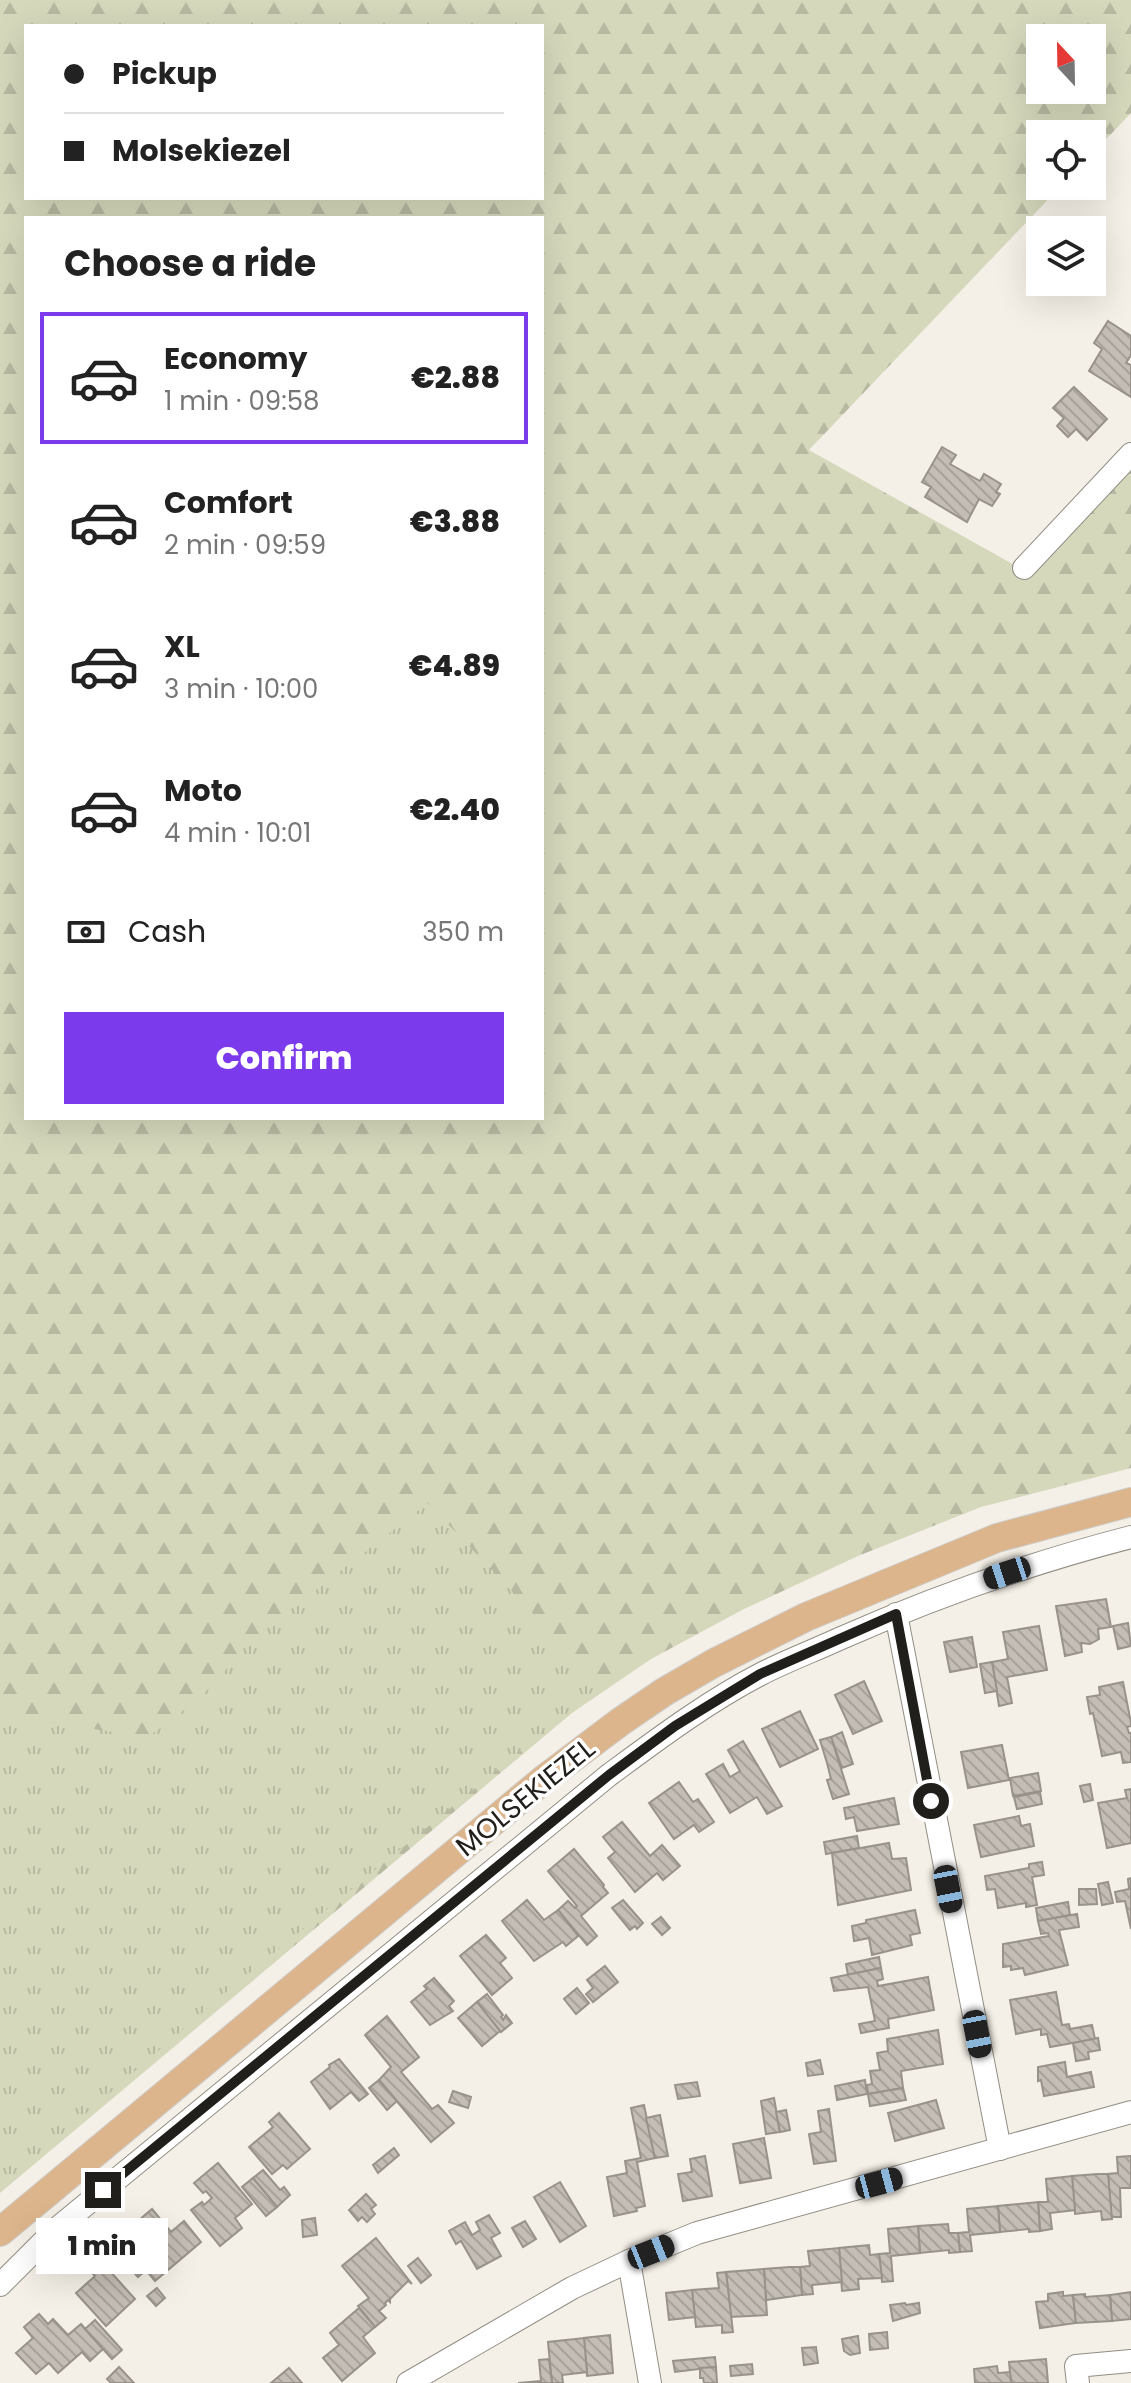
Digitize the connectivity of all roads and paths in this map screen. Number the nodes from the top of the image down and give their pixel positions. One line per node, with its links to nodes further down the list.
1 (1131, 454): 2 (street)
2 (1024, 568)
3 (1131, 1502): 8 (main road, MOLSEKIEZEL)
4 (1131, 1537): 5 (street, MOLSEKIEZEL)
5 (896, 1614): 7 (street); 10 (street, MOLSEKIEZEL)
6 (1131, 2112): 7 (street)
7 (1000, 2149): 9 (street)
8 (0, 2232)
9 (629, 2261): 12 (street); 13 (street)
10 (0, 2285)
11 (1131, 2361): 14 (street)
12 (408, 2383)
13 (650, 2383)
14 (1078, 2383)

